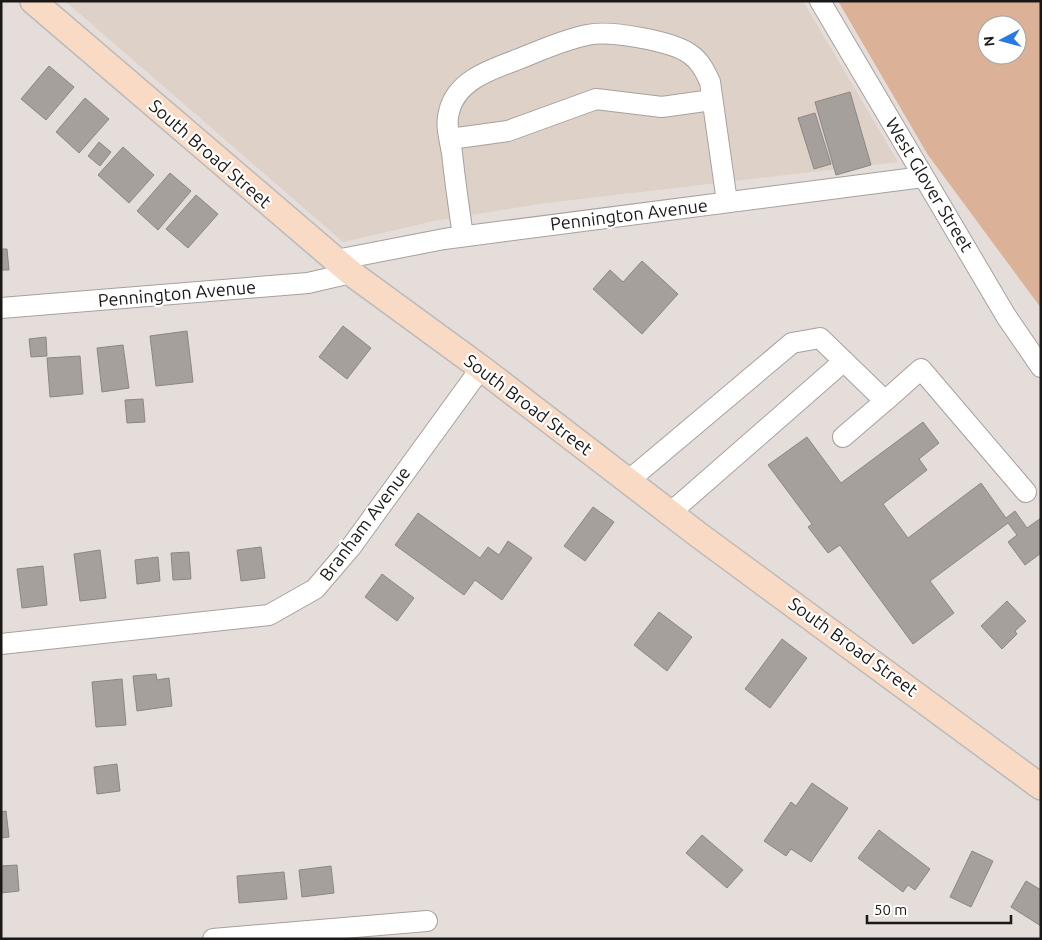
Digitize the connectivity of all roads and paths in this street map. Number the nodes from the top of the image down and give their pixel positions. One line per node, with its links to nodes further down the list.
1 (33, 1): 8 (main road, South Broad Street)
2 (820, 1): 5 (street, West Glover Street)
3 (712, 100): 4 (street); 4 (street); 6 (street)
4 (450, 139): 7 (street)
5 (923, 177): 6 (street, Pennington Avenue); 11 (street, West Glover Street)
6 (727, 202): 7 (street, Pennington Avenue)
7 (463, 236): 8 (street, Pennington Avenue)
8 (343, 266): 9 (street, Pennington Avenue); 12 (main road, South Broad Street)
9 (1, 308)
10 (844, 361): 13 (street); 15 (street); 17 (street)
11 (1041, 367)
12 (481, 368): 15 (main road, South Broad Street); 18 (street, Branham Avenue)
13 (885, 401): 14 (street); 16 (street)
14 (843, 437)
15 (628, 481): 17 (main road, South Broad Street)
16 (1026, 492)
17 (670, 513): 19 (main road, South Broad Street)
18 (1, 644)
19 (1041, 787)
20 (427, 921): 21 (street)
21 (212, 939)

